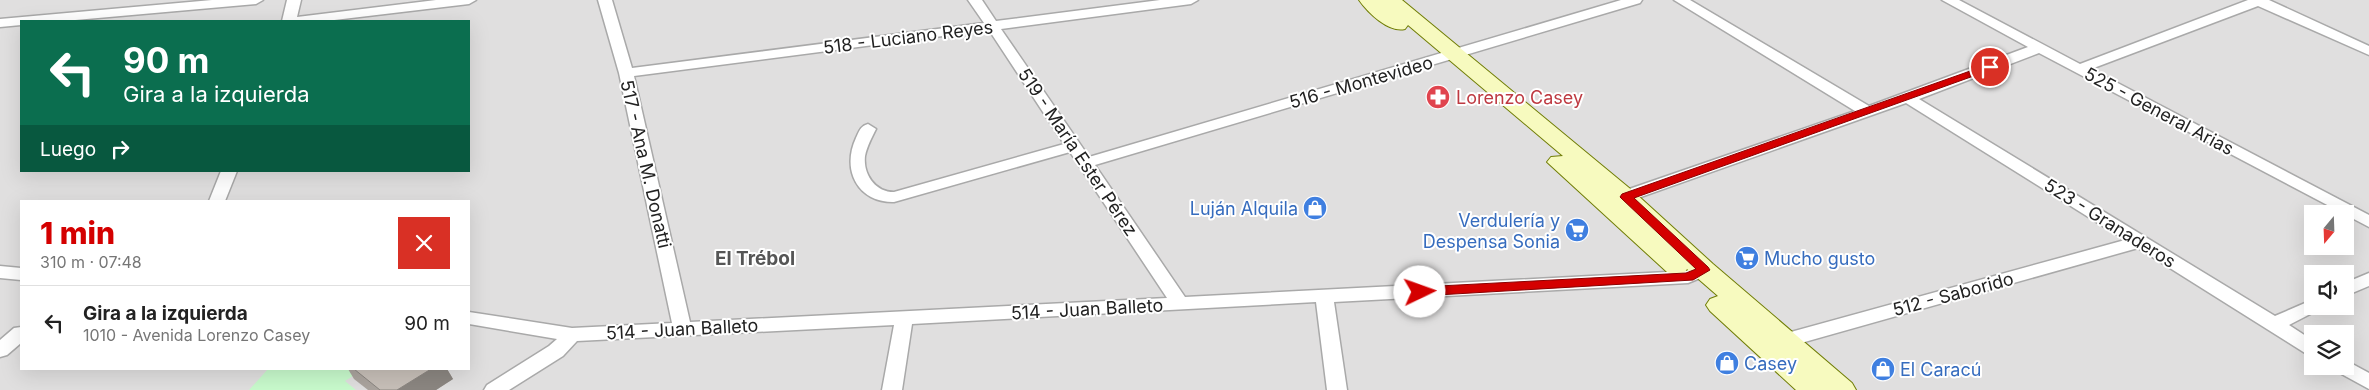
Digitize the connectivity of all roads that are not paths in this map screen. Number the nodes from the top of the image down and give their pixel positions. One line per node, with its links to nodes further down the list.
1 (256, 0): 13 (street)
2 (294, 0): 14 (street)
3 (469, 0): 15 (street)
4 (605, 0): 23 (street, 517 - Ana M. Donatti)
5 (975, 0): 18 (street, 519 - María Ester Pérez)
6 (1191, 0): 18 (street, 518 - Luciano Reyes)
7 (1369, 0): 21 (main road)
8 (1390, 0): 21 (main road)
9 (1635, 0): 21 (street, 516 - Montevideo)
10 (1681, 0): 25 (street)
11 (1949, 0): 19 (street, 525 - General Arias)
12 (2258, 0): 20 (street); 22 (street)
13 (33, 20)
14 (289, 20)
15 (303, 20)
16 (20, 21): 17 (street)
17 (0, 23)
18 (994, 26): 23 (street, 518 - Luciano Reyes); 27 (street, 519 - María Ester Pérez)
19 (2039, 48): 22 (street, 525 - General Arias); 24 (street)
20 (2369, 51)
21 (1447, 57): 28 (street, 516 - Montevideo); 31 (main road)
22 (2078, 70): 32 (street, 525 - General Arias)
23 (626, 73): 45 (street, 517 - Ana M. Donatti)
24 (1908, 98): 25 (street); 33 (street, 523 - Granaderos)
25 (1866, 111): 31 (street)
26 (868, 129): 27 (street)
27 (1074, 146): 28 (street, 519 - María Ester Pérez)
28 (1085, 163): 40 (street, 519 - María Ester Pérez)
29 (229, 172): 30 (street)
30 (217, 200)
31 (1616, 200): 36 (main road)
32 (2369, 222)
33 (2140, 242): 44 (street, 523 - Granaderos); 48 (street, 512 - Saborido)
34 (0, 272): 35 (street)
35 (20, 274)
36 (1696, 274): 39 (street, 514 - Juan Balleto); 48 (main road)
37 (2369, 279): 38 (street)
38 (2354, 286)
39 (1324, 297): 40 (street, 514 - Juan Balleto); 55 (street)
40 (1180, 304): 43 (street, 514 - Juan Balleto)
41 (2304, 310): 44 (street)
42 (470, 318): 47 (street, 514 - Juan Balleto)
43 (904, 318): 45 (street, 514 - Juan Balleto); 54 (street)
44 (2275, 324): 49 (street, 523 - Granaderos)
45 (682, 328): 47 (street, 514 - Juan Balleto)
46 (20, 334): 50 (street)
47 (572, 335): 53 (street)
48 (1775, 343): 56 (main road); 57 (main road)
49 (2304, 343)
50 (0, 350)
51 (2354, 373): 52 (street)
52 (2369, 382)
53 (494, 390)
54 (892, 390)
55 (1337, 390)
56 (1814, 390)
57 (1842, 390)

